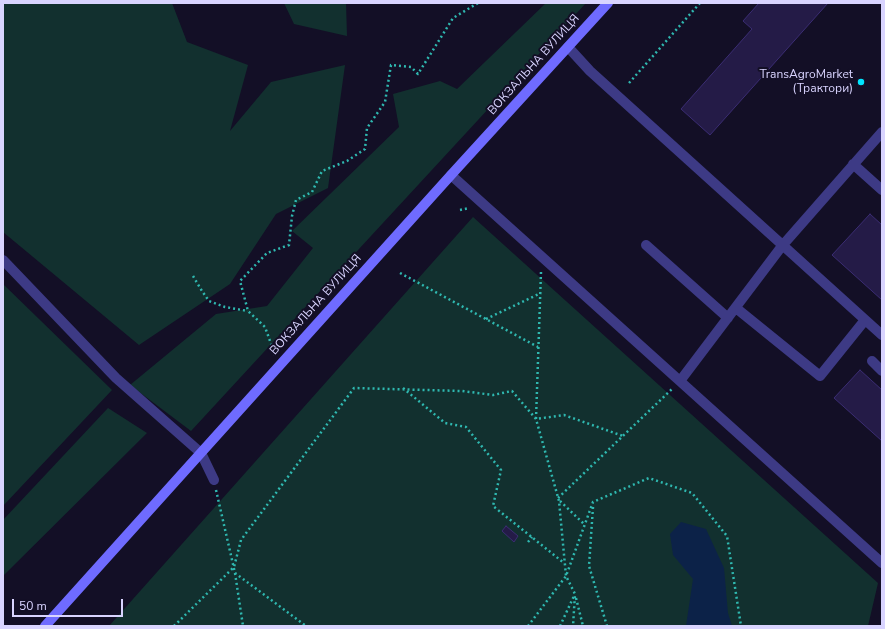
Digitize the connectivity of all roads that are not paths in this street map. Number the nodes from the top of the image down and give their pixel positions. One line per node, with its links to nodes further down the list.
1 (608, 3): 2 (street, ВОКЗАЛЬНА ВУЛИЦЯ)
2 (568, 47): 5 (street, ВОКЗАЛЬНА ВУЛИЦЯ); 8 (street)
3 (882, 132): 4 (street)
4 (853, 164): 6 (street); 8 (street)
5 (451, 175): 16 (street); 17 (street, ВОКЗАЛЬНА ВУЛИЦЯ)
6 (882, 190)
7 (646, 245): 11 (street)
8 (782, 246): 10 (street); 12 (street)
9 (3, 260): 17 (street)
10 (736, 308): 11 (street); 12 (street)
11 (728, 318): 16 (street)
12 (865, 320): 13 (street)
13 (882, 335)
14 (872, 361): 15 (street)
15 (882, 371)
16 (680, 381): 19 (street)
17 (201, 453): 18 (street); 20 (street, ВОКЗАЛЬНА ВУЛИЦЯ)
18 (214, 480)
19 (882, 563)
20 (45, 626)

